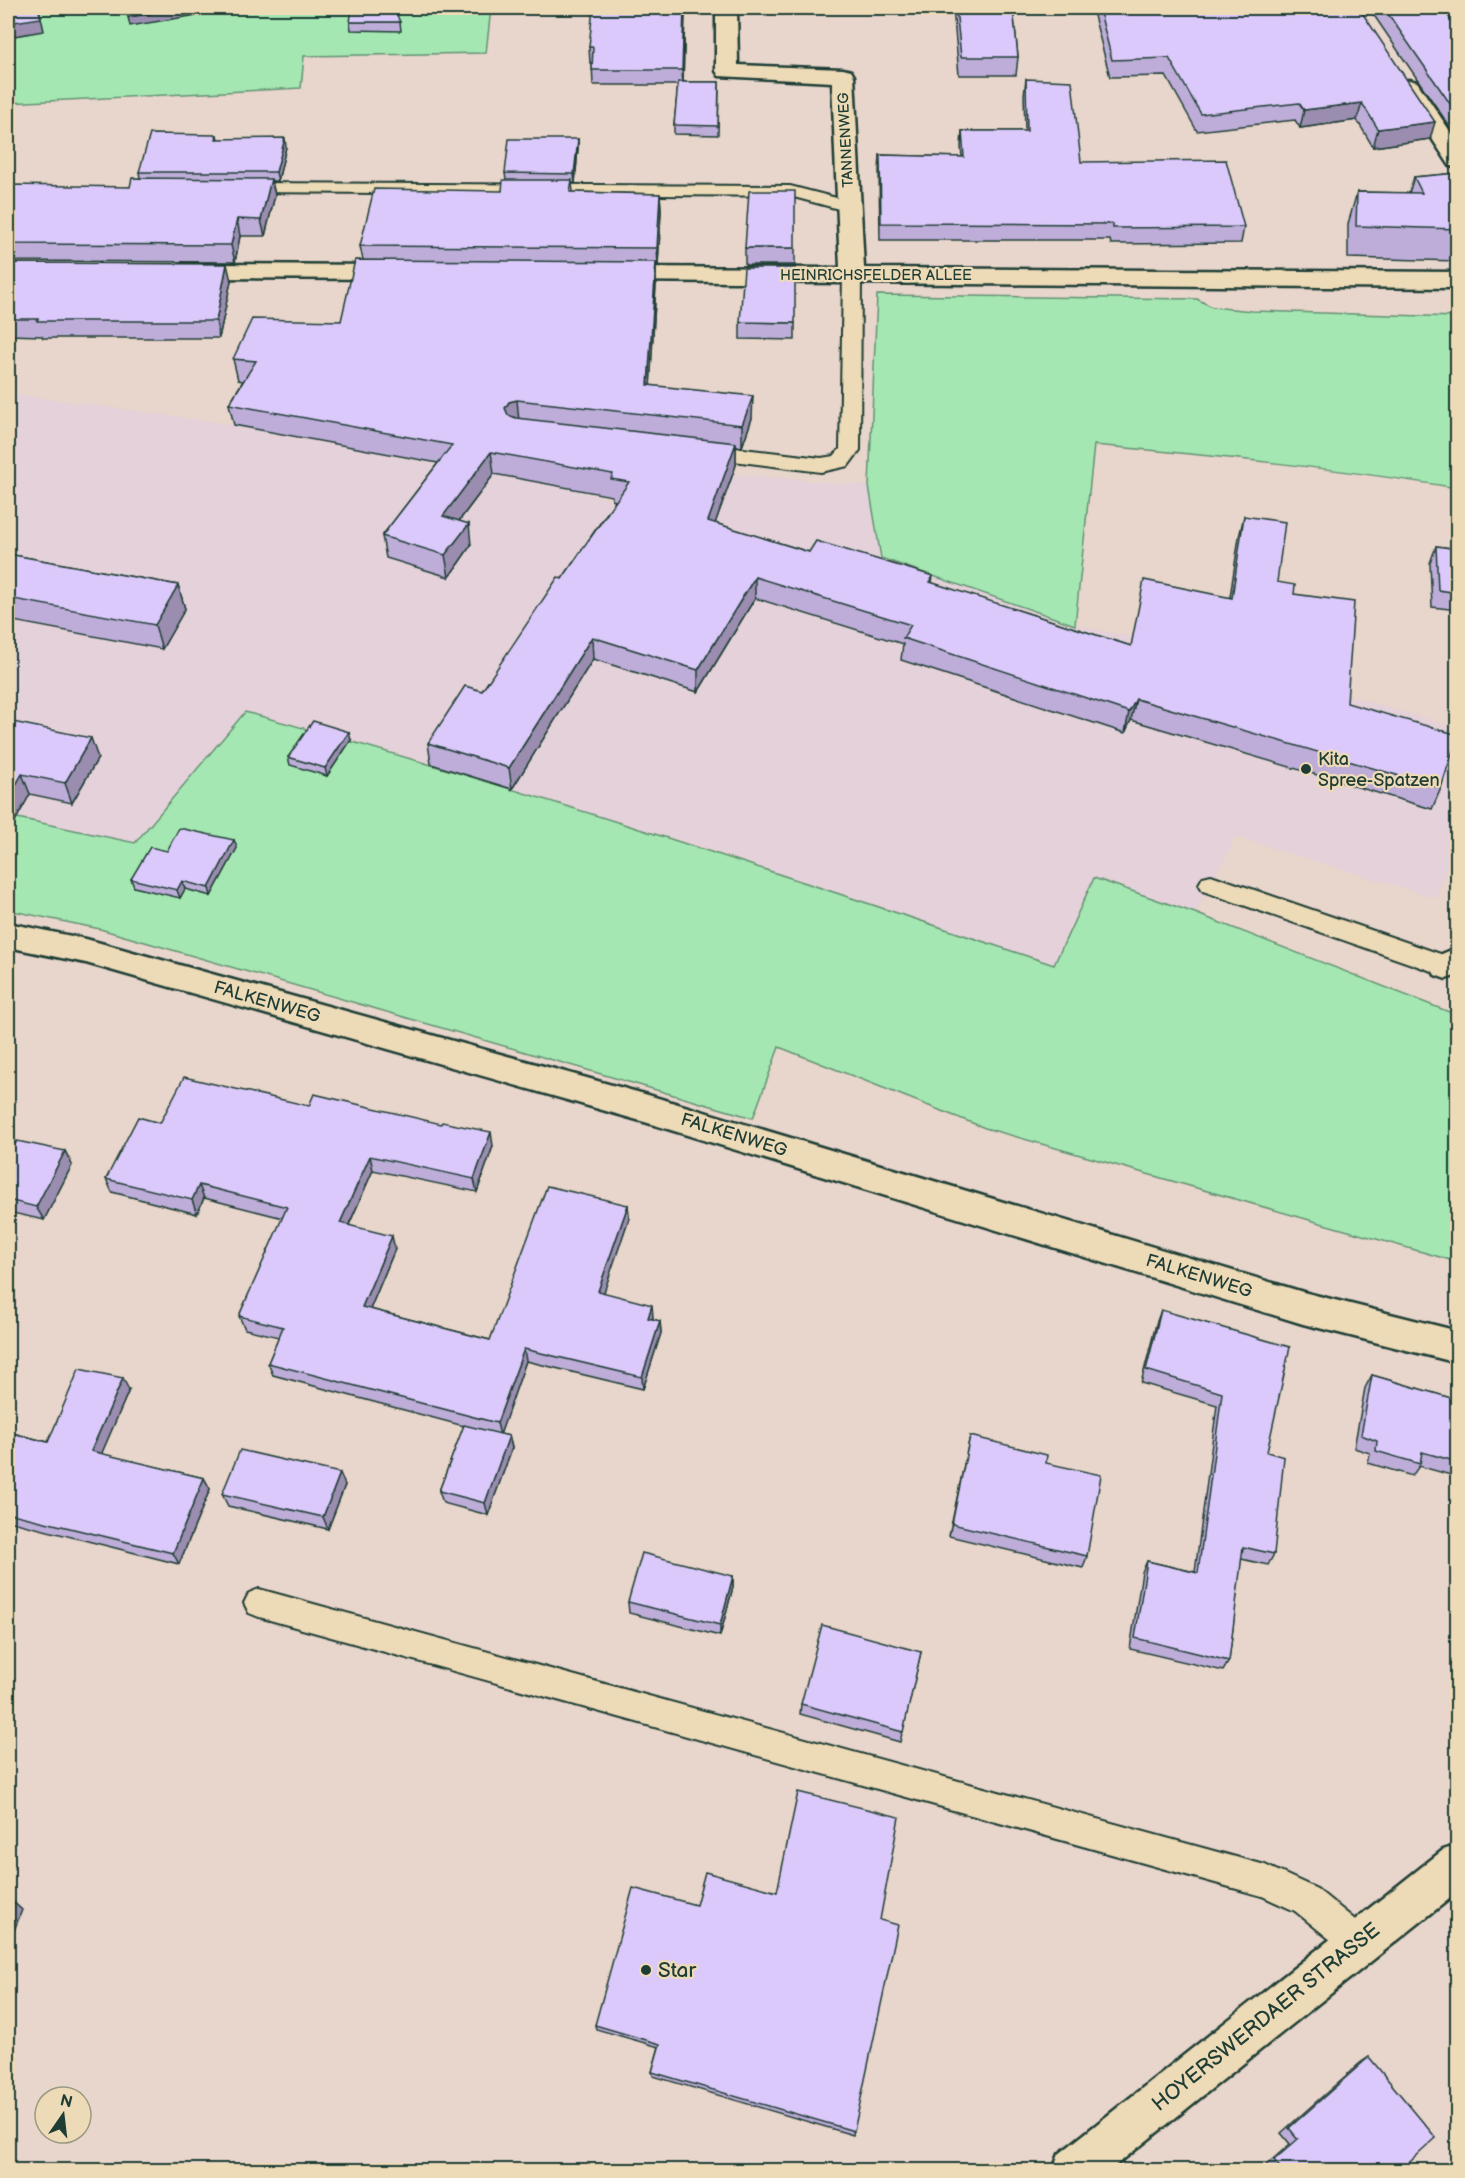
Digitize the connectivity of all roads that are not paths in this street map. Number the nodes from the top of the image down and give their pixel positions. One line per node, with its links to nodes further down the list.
1 (726, 8): 5 (street, TANNENWEG)
2 (1400, 73): 3 (street)
3 (1458, 161)
4 (218, 188): 5 (lane)
5 (850, 207): 9 (street, TANNENWEG)
6 (162, 271): 7 (street)
7 (424, 272)
8 (590, 273): 9 (street, HEINRICHSFELDER ALLEE)
9 (852, 275): 10 (street, HEINRICHSFELDER ALLEE); 11 (lane)
10 (1458, 280)
11 (682, 449)
12 (1210, 884): 14 (lane)
13 (8, 935): 15 (street, FALKENWEG)
14 (1452, 963)
15 (1458, 1347)
16 (259, 1603): 18 (lane)
17 (1458, 1865): 18 (street, HOYERSWERDAER STRASSE)
18 (1359, 1943): 19 (street, HOYERSWERDAER STRASSE)
19 (1075, 2170)

